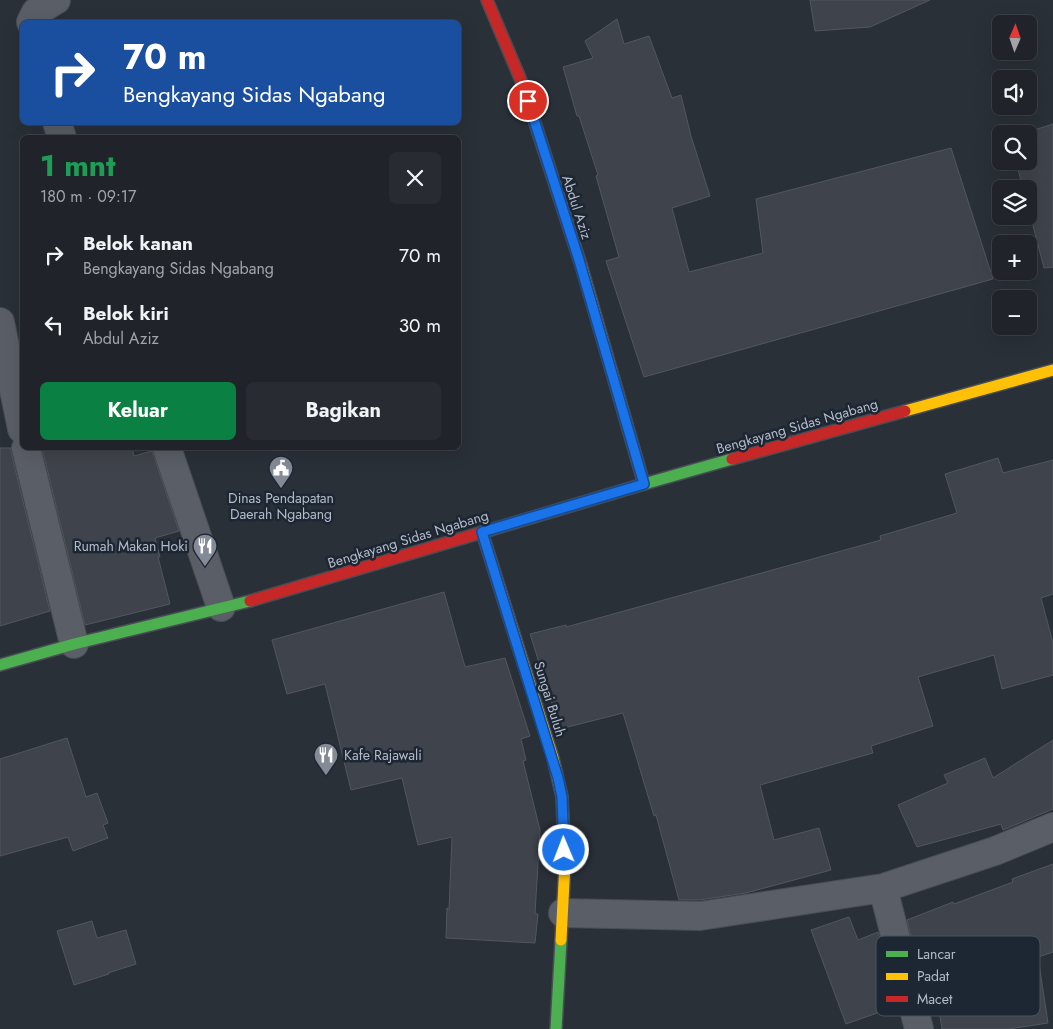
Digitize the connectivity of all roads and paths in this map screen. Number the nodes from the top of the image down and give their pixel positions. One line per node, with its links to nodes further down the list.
1 (56, 0): 3 (street)
2 (487, 0): 9 (main road, Abdul Aziz)
3 (32, 20)
4 (0, 322): 6 (street)
5 (1053, 370): 9 (main road, Bengkayang Sidas Ngabang)
6 (20, 419)
7 (26, 450): 12 (street)
8 (168, 450): 11 (street)
9 (644, 484): 10 (main road, Bengkayang Sidas Ngabang)
10 (482, 532): 11 (main road, Bengkayang Sidas Ngabang); 16 (main road, Sungai Buluh)
11 (221, 607): 12 (main road, Bengkayang Sidas Ngabang)
12 (74, 644): 13 (main road, Bengkayang Sidas Ngabang)
13 (0, 665)
14 (1053, 827): 15 (street)
15 (883, 888): 16 (street); 17 (street)
16 (564, 913): 19 (main road, Sungai Buluh)
17 (895, 936)
18 (916, 1016): 20 (street)
19 (556, 1029)
20 (919, 1029)

